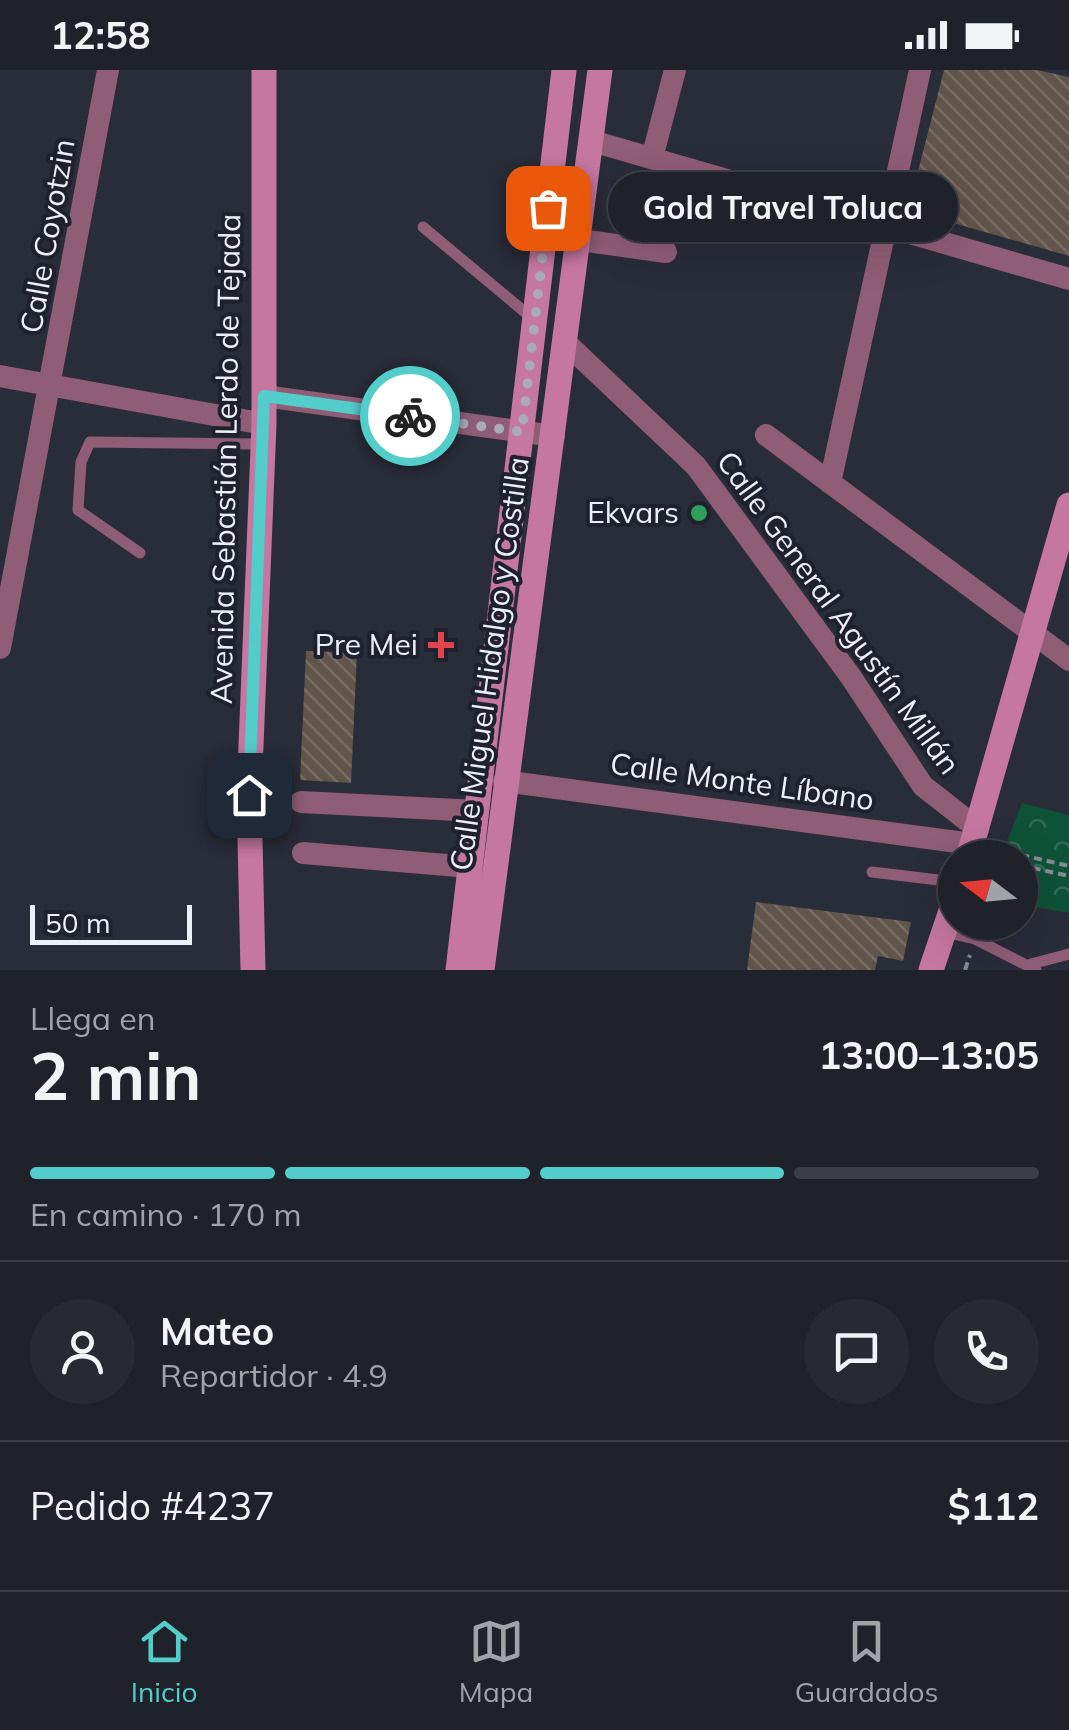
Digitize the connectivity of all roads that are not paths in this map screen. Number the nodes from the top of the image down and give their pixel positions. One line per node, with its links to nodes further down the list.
1 (108, 70): 17 (street, Calle Coyotzin)
2 (264, 70): 18 (main road, Avenida Sebastián Lerdo de Tejada)
3 (564, 70): 14 (main road, Calle Miguel Hidalgo y Costilla)
4 (600, 70): 7 (main road, Calle Miguel Hidalgo y Costilla)
5 (675, 70): 8 (street)
6 (920, 70): 9 (street)
7 (592, 141): 8 (street); 11 (main road, Calle Miguel Hidalgo y Costilla)
8 (652, 158): 9 (street)
9 (886, 226): 13 (street); 23 (street)
10 (422, 228): 14 (lane)
11 (580, 240): 12 (street); 15 (main road, Calle Miguel Hidalgo y Costilla)
12 (666, 252)
13 (1069, 279)
14 (535, 321): 19 (main road, Calle Miguel Hidalgo y Costilla)
15 (567, 344): 22 (main road, Calle Miguel Hidalgo y Costilla); 33 (street, Calle General Agustín Millán)
16 (0, 376): 17 (street)
17 (52, 386): 20 (street); 27 (street, Calle Coyotzin)
18 (264, 396): 19 (street); 20 (main road, Avenida Sebastián Lerdo de Tejada)
19 (522, 432): 22 (street); 31 (main road, Calle Miguel Hidalgo y Costilla)
20 (263, 434): 25 (lane); 43 (main road, Avenida Sebastián Lerdo de Tejada)
21 (766, 435): 23 (street)
22 (554, 436): 29 (main road, Calle Miguel Hidalgo y Costilla)
23 (830, 483): 26 (street)
24 (1069, 505): 26 (main road)
25 (140, 553)
26 (1034, 632): 28 (street); 34 (main road)
27 (0, 648)
28 (1069, 660)
29 (504, 780): 32 (street, Calle Monte Líbano); 45 (main road, Calle Miguel Hidalgo y Costilla)
30 (301, 802): 31 (street)
31 (477, 811): 36 (main road, Calle Miguel Hidalgo y Costilla)
32 (951, 840)
33 (970, 840)
34 (974, 840)
35 (304, 853): 36 (street)
36 (470, 866): 44 (main road, Calle Miguel Hidalgo y Costilla)
37 (872, 872): 38 (lane)
38 (938, 880)
39 (941, 940): 46 (main road)
40 (977, 940): 42 (lane)
41 (1069, 954): 42 (lane)
42 (1033, 967)
43 (253, 970)
44 (458, 970)
45 (482, 970)
46 (931, 970)

